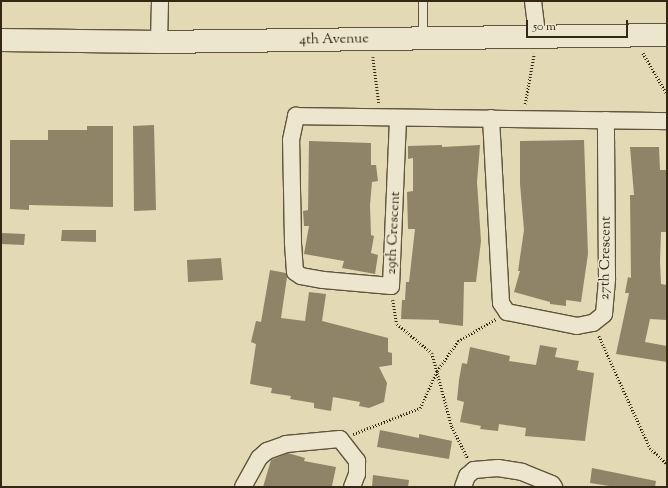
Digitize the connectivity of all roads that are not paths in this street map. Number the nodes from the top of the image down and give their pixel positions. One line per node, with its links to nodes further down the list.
1 (160, 1): 8 (street)
2 (423, 1): 6 (lane)
3 (533, 1): 4 (street)
4 (537, 35): 5 (street, 4th Avenue); 6 (street, 4th Avenue)
5 (667, 35)
6 (423, 38): 8 (street, 4th Avenue)
7 (1, 40): 8 (street, 4th Avenue)
8 (159, 42)
9 (491, 118): 10 (street); 11 (street); 11 (street, 27th Crescent)
10 (398, 119): 10 (street, 29th Crescent)
11 (606, 120): 12 (street)
12 (667, 121)
13 (243, 487): 14 (street)
14 (352, 487)
15 (463, 487): 16 (street)
16 (554, 487)

